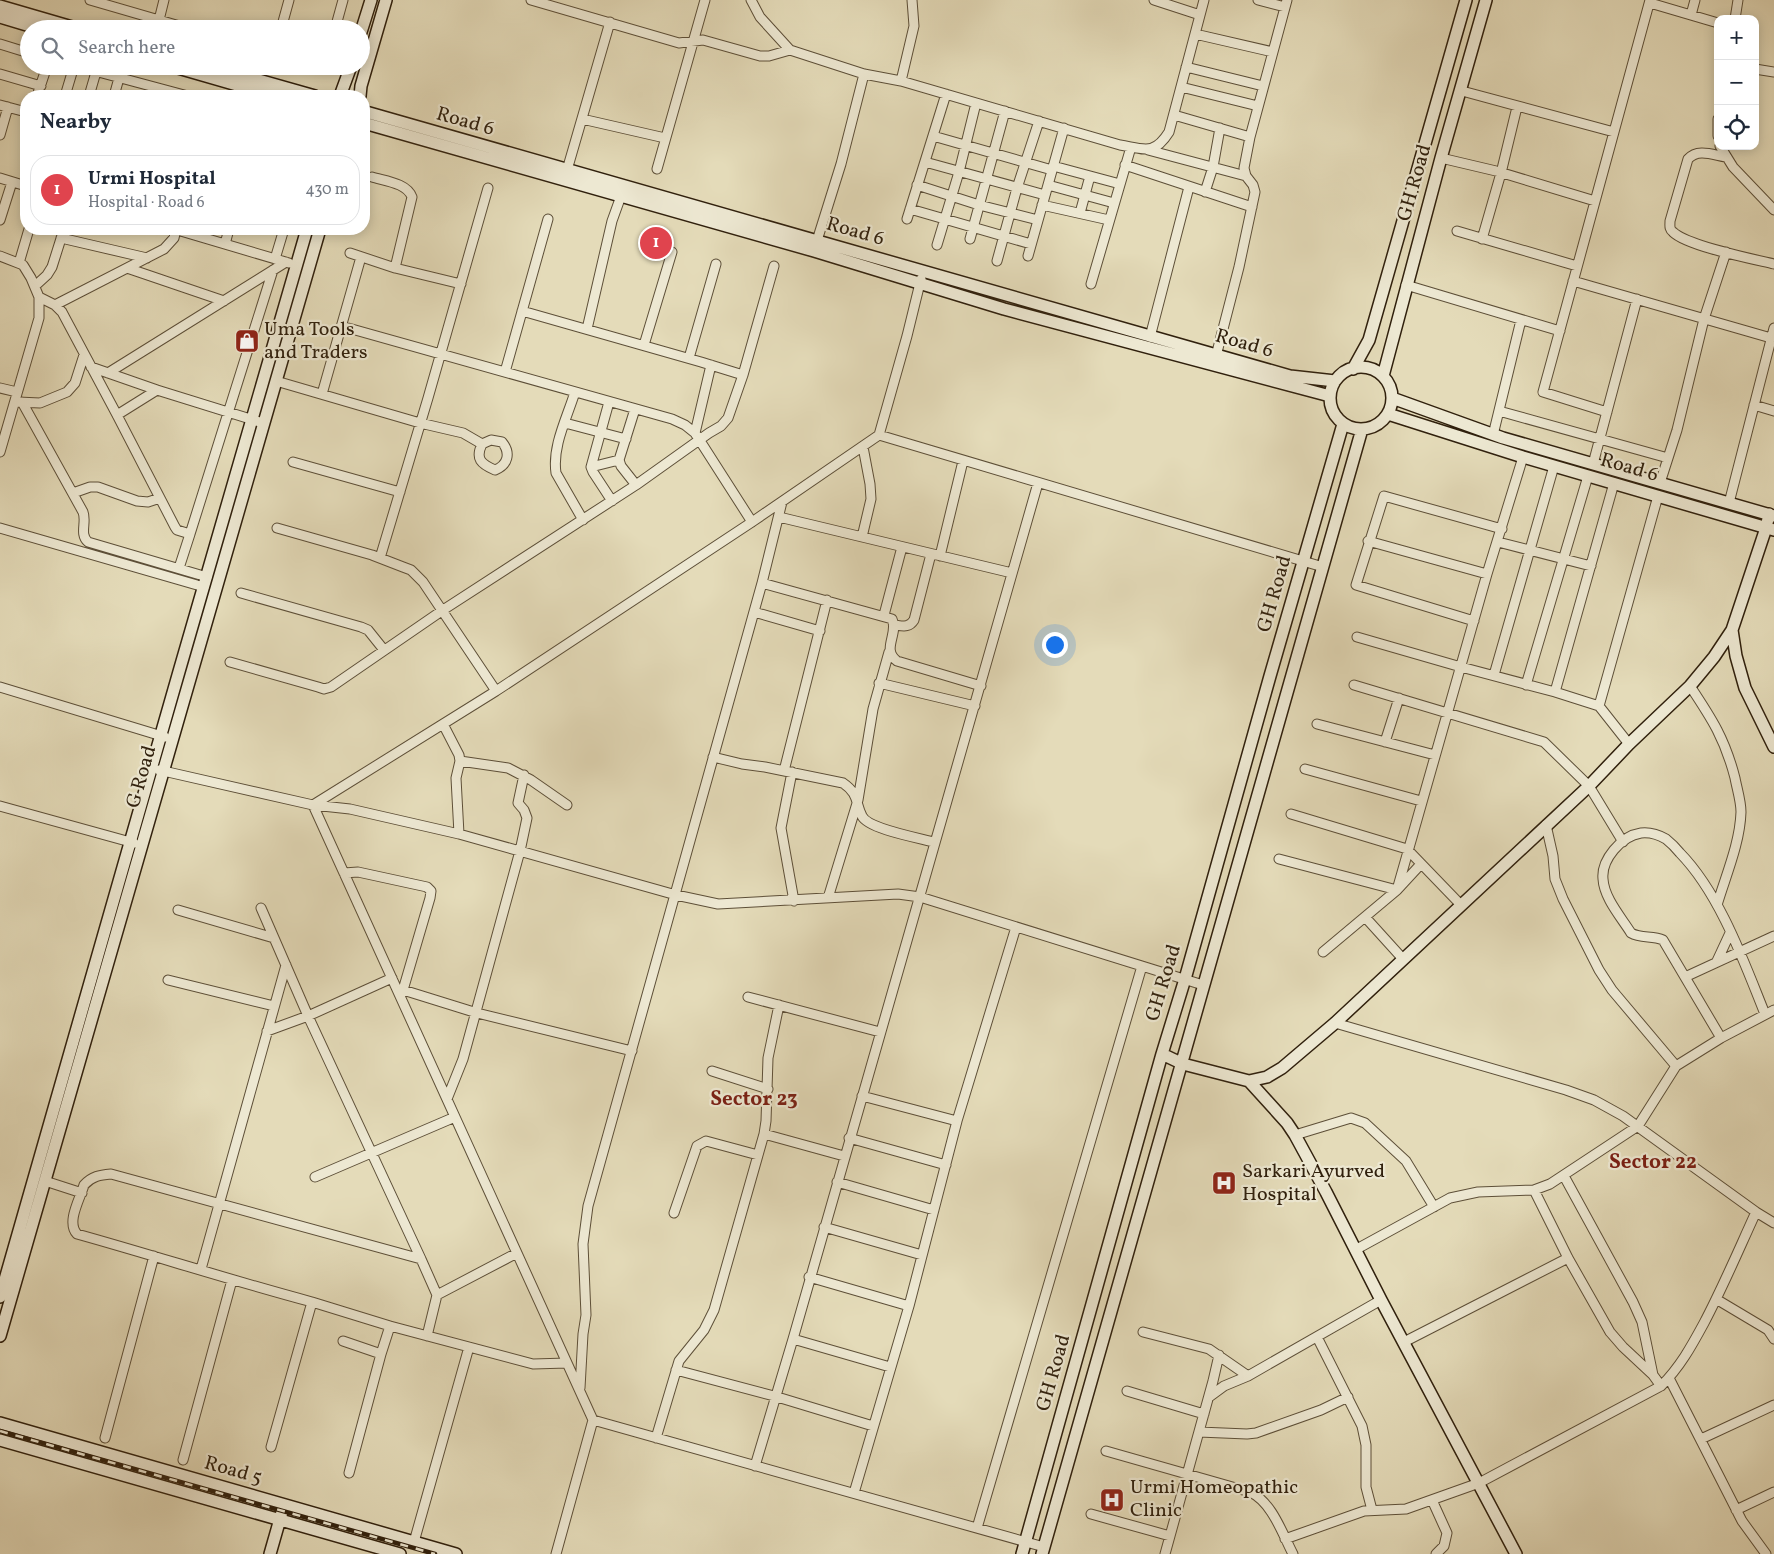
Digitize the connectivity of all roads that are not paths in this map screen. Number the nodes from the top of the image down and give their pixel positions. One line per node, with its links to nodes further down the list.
1 (90, 0): 19 (street)
2 (164, 0): 27 (street)
3 (287, 0): 28 (street)
4 (343, 0): 29 (street)
5 (371, 0): 30 (street)
6 (386, 0): 40 (street)
7 (532, 0): 31 (street)
8 (705, 0): 35 (street)
9 (751, 0): 38 (street)
10 (912, 0): 55 (street)
11 (1154, 0): 22 (street)
12 (1204, 0): 22 (street)
13 (1258, 0): 20 (street)
14 (1466, 0): 201 (street, GH Road)
15 (1486, 0): 68 (street, GH Road)
16 (1695, 0): 23 (street)
17 (1738, 0): 24 (street)
18 (1650, 1): 23 (street); 84 (street)
19 (111, 3): 27 (street)
20 (1286, 3): 39 (street)
21 (0, 6): 26 (street)
22 (1200, 15): 34 (street)
23 (1691, 15): 32 (street)
24 (1736, 15)
25 (0, 17): 33 (street)
26 (48, 20)
27 (158, 20)
28 (283, 20)
29 (337, 20)
30 (365, 20)
31 (610, 22): 35 (street); 79 (street)
32 (1714, 22)
33 (20, 23)
34 (1195, 34): 39 (street); 41 (street)
35 (693, 40): 38 (street); 87 (street)
36 (0, 44): 37 (street)
37 (20, 50)
38 (790, 50): 45 (street)
39 (1272, 52): 57 (street)
40 (370, 55)
41 (1186, 67): 57 (street); 58 (street)
42 (1759, 70): 43 (street)
43 (1774, 72)
44 (0, 74): 56 (street)
45 (864, 74): 55 (street); 154 (street)
46 (44, 75): 56 (street)
47 (72, 75): 60 (street)
48 (95, 75): 61 (street)
49 (108, 75): 54 (street)
50 (202, 75): 64 (street)
51 (241, 75): 65 (street)
52 (348, 75): 66 (street)
53 (364, 75): 67 (street)
54 (119, 78): 62 (street); 63 (street)
55 (901, 81): 69 (street)
56 (40, 86): 59 (street)
57 (1263, 86): 72 (street)
58 (1181, 87): 72 (street); 76 (street)
59 (39, 90)
60 (67, 90)
61 (92, 90)
62 (116, 90)
63 (150, 90)
64 (254, 90)
65 (294, 90)
66 (343, 90)
67 (361, 90)
68 (1462, 91): 73 (street); 94 (street, GH Road)
69 (946, 94): 70 (street); 85 (street)
70 (976, 103): 75 (street); 88 (street)
71 (4, 106): 74 (street); 83 (street)
72 (1258, 106): 86 (street)
73 (1517, 106): 84 (street); 103 (street)
74 (20, 110)
75 (1005, 111): 80 (street); 92 (street)
76 (1174, 115): 82 (street); 90 (street)
77 (370, 117): 101 (street, Road 6)
78 (370, 117): 118 (street, Road 6)
79 (582, 119): 87 (street); 101 (street)
80 (1040, 121): 81 (street); 96 (street)
81 (1064, 128): 89 (street); 99 (street)
82 (1220, 128): 86 (street); 98 (street)
83 (0, 132)
84 (1614, 132): 122 (street)
85 (933, 136): 88 (street); 95 (street)
86 (1250, 137): 105 (street)
87 (665, 138): 100 (street)
88 (965, 145): 92 (street); 102 (street)
89 (1131, 146): 90 (street); 97 (street)
90 (1148, 150): 98 (street)
91 (1722, 150): 93 (street)
92 (993, 153): 96 (street); 108 (street)
93 (1726, 157): 128 (street); 156 (street)
94 (1441, 158): 103 (street); 179 (street, GH Road)
95 (925, 162): 102 (street); 112 (street)
96 (1025, 163): 99 (street); 116 (street)
97 (1125, 166): 111 (street); 114 (street)
98 (1213, 167): 105 (street); 117 (street)
99 (1053, 168): 104 (street); 113 (street)
100 (657, 169)
101 (567, 170): 154 (street, Road 6)
102 (959, 172): 108 (street); 119 (street)
103 (1501, 173): 122 (street); 150 (street)
104 (1090, 176): 111 (street); 120 (street)
105 (1246, 176): 125 (street)
106 (372, 177): 172 (street)
107 (0, 178): 109 (street)
108 (986, 180): 116 (street); 124 (street)
109 (12, 182): 110 (street); 127 (street)
110 (20, 184)
111 (1120, 184): 123 (street)
112 (917, 185): 119 (street); 126 (street)
113 (1048, 186): 120 (street); 121 (street)
114 (1189, 186): 117 (street); 192 (street)
115 (488, 188): 177 (street)
116 (1017, 188): 121 (street); 130 (street)
117 (1205, 192): 125 (street)
118 (621, 196): 154 (street, Road 6); 190 (street)
119 (951, 196): 124 (street); 133 (street)
120 (1084, 196): 123 (street); 129 (street)
121 (1044, 200): 129 (street); 135 (street)
122 (1595, 200): 169 (street)
123 (1114, 203): 136 (street)
124 (979, 205): 130 (street); 137 (street)
125 (1252, 207): 197 (street)
126 (910, 208): 132 (street); 133 (street)
127 (2, 209): 134 (street)
128 (1774, 210)
129 (1080, 213): 136 (street)
130 (1011, 214): 135 (street); 148 (street)
131 (548, 219): 185 (street)
132 (907, 219)
133 (945, 219): 137 (street); 153 (street)
134 (0, 220)
135 (1038, 220): 152 (street)
136 (1110, 220): 178 (street)
137 (973, 227): 148 (street); 149 (street)
138 (1457, 231): 150 (street)
139 (27, 235): 164 (street)
140 (61, 235): 180 (street)
141 (69, 235): 161 (street)
142 (174, 235): 161 (street)
143 (208, 235): 151 (street)
144 (227, 235): 151 (street)
145 (282, 235): 162 (street)
146 (304, 235): 165 (street, G Road)
147 (318, 235): 171 (street, G Road)
148 (1004, 236): 152 (street); 163 (street)
149 (970, 239)
150 (1482, 240): 169 (street)
151 (225, 244): 162 (street)
152 (1031, 244): 159 (street)
153 (937, 245)
154 (815, 246): 174 (street, Road 6); 176 (street, Road 6)
155 (672, 252): 194 (street)
156 (1726, 252): 167 (street); 186 (street)
157 (350, 253): 160 (street)
158 (0, 256): 164 (street)
159 (1028, 256)
160 (361, 257): 172 (street); 188 (street)
161 (148, 258): 170 (street)
162 (275, 259): 165 (street)
163 (997, 262)
164 (19, 263): 180 (street)
165 (291, 263): 171 (street); 173 (street); 225 (street, G Road)
166 (716, 264): 198 (street)
167 (1774, 264)
168 (774, 266): 204 (street)
169 (1578, 266): 175 (street)
170 (127, 268): 183 (street); 184 (street)
171 (308, 268): 206 (street, G Road)
172 (395, 268): 177 (street)
173 (273, 270): 183 (street); 221 (street)
174 (923, 271): 176 (street); 192 (street, Road 6)
175 (1573, 281): 182 (street); 191 (street)
176 (919, 283): 213 (street, Road 6); 233 (street)
177 (461, 284): 195 (street)
178 (1091, 284)
179 (1406, 285): 187 (street); 205 (street, GH Road)
180 (34, 286): 181 (street)
181 (39, 297): 184 (street); 210 (street)
182 (1637, 299): 186 (street); 222 (street)
183 (224, 301): 203 (street)
184 (55, 305): 196 (street)
185 (522, 311): 190 (street); 202 (street)
186 (1704, 319): 193 (street); 242 (street)
187 (1521, 320): 191 (street); 219 (street)
188 (341, 326): 195 (street); 212 (street)
189 (1774, 328): 193 (street)
190 (588, 329): 194 (street)
191 (1560, 331): 222 (street)
192 (1150, 337): 197 (street, Road 6)
193 (1771, 338): 217 (street)
194 (644, 345): 198 (street)
195 (441, 354): 202 (street); 227 (street)
196 (84, 355): 200 (street); 215 (street)
197 (1216, 356): 207 (street, Road 6)
198 (690, 358): 199 (street)
199 (711, 365): 204 (street); 235 (street)
200 (90, 367): 203 (street); 224 (street)
201 (1353, 368): 205 (street); 207 (street)
202 (505, 372): 211 (street)
203 (108, 373): 209 (street)
204 (743, 375): 235 (street)
205 (1383, 376): 214 (street)
206 (276, 381): 212 (street); 229 (street, G Road)
207 (1335, 382): 213 (street)
208 (0, 388): 210 (street)
209 (157, 390): 221 (street); 224 (street)
210 (17, 392): 215 (street)
211 (575, 392): 216 (street); 228 (street)
212 (322, 394): 227 (street)
213 (1330, 396): 230 (street)
214 (1392, 398): 223 (street); 234 (street, Road 6)
215 (18, 402): 226 (street); 255 (street)
216 (609, 402): 218 (street); 232 (street)
217 (1754, 405): 220 (street); 260 (street)
218 (635, 409): 235 (street); 237 (street)
219 (1499, 411): 234 (street); 236 (street)
220 (1774, 411)
221 (228, 412): 225 (street); 269 (street)
222 (1607, 412): 236 (street)
223 (1388, 414): 231 (street); 241 (street, Road 6)
224 (118, 415): 257 (street)
225 (251, 420): 229 (street); 284 (street, G Road)
226 (4, 423): 240 (street)
227 (420, 423): 238 (street); 254 (street)
228 (565, 423): 232 (street); 263 (street)
229 (264, 424): 316 (street, G Road)
230 (1343, 424): 231 (street); 278 (street, GH Road)
231 (1362, 429): 280 (street, GH Road)
232 (600, 432): 237 (street); 248 (street)
233 (879, 435): 239 (street); 244 (street)
234 (1494, 435): 246 (street, Road 6)
235 (697, 437): 253 (street); 264 (street)
236 (1600, 438): 242 (street); 246 (street)
237 (626, 439): 243 (street)
238 (482, 444)
239 (863, 447): 259 (street); 270 (street)
240 (0, 452)
241 (1523, 457): 247 (street, Road 6); 267 (street)
242 (1668, 458): 251 (street)
243 (619, 460): 248 (street); 253 (street)
244 (963, 461): 250 (street); 275 (street)
245 (293, 462): 254 (street)
246 (1593, 464): 251 (street, Road 6)
247 (1554, 466): 249 (street, Road 6); 274 (street)
248 (591, 467): 258 (street)
249 (1588, 476): 252 (street, Road 6); 277 (street)
250 (1038, 483): 278 (street); 282 (street)
251 (1660, 483): 260 (street, Road 6)
252 (1614, 484): 256 (street, Road 6); 279 (street)
253 (636, 485): 258 (street)
254 (400, 492): 276 (street)
255 (73, 493): 257 (street); 281 (street)
256 (1658, 496): 268 (street, Road 6); 311 (street)
257 (160, 498): 269 (street)
258 (612, 501): 263 (street)
259 (782, 502): 262 (street); 264 (street)
260 (1730, 503): 261 (street, Road 6)
261 (1772, 515): 268 (street)
262 (779, 517): 270 (street); 285 (street)
263 (583, 520): 288 (street)
264 (752, 522): 307 (street)
265 (0, 528): 284 (street)
266 (277, 528): 276 (street)
267 (1502, 529): 271 (street); 272 (street)
268 (1770, 529): 293 (street)
269 (190, 534): 281 (street)
270 (862, 537): 273 (street)
271 (1368, 541): 283 (street); 291 (street)
272 (1498, 542): 274 (street); 283 (street)
273 (902, 547): 275 (street); 290 (street)
274 (1530, 550): 277 (street); 300 (street)
275 (936, 555): 282 (street); 292 (street)
276 (380, 558): 288 (street)
277 (1562, 558): 279 (street); 303 (street)
278 (1304, 561): 280 (street); 368 (street, GH Road)
279 (1591, 566): 308 (street)
280 (1323, 567): 370 (street, GH Road)
281 (179, 568): 284 (street)
282 (1012, 573): 304 (street)
283 (1487, 574): 291 (street)
284 (206, 582): 316 (street, G Road)
285 (762, 583): 287 (street); 289 (street)
286 (241, 593): 296 (street)
287 (827, 600): 290 (street); 294 (street)
288 (443, 610): 296 (street); 307 (street)
289 (754, 612): 294 (street); 321 (street)
290 (884, 615): 292 (street)
291 (1474, 621): 299 (street)
292 (895, 625): 297 (street)
293 (1732, 630): 305 (street); 315 (street)
294 (820, 631): 326 (street)
295 (1357, 637): 299 (street)
296 (384, 650): 298 (street)
297 (889, 652): 301 (street); 304 (street)
298 (230, 662)
299 (1460, 667): 300 (street); 312 (street)
300 (1494, 675): 303 (street)
301 (880, 682): 310 (street); 329 (street)
302 (1354, 685): 309 (street)
303 (1526, 685): 308 (street)
304 (981, 686): 310 (street)
305 (1690, 686): 318 (street); 351 (street)
306 (0, 688): 316 (street)
307 (496, 691): 313 (street)
308 (1555, 692): 311 (street)
309 (1399, 698): 312 (street); 317 (street)
310 (975, 706): 338 (street)
311 (1599, 706): 318 (street)
312 (1448, 712): 320 (street); 328 (street)
313 (443, 724): 322 (street); 331 (street)
314 (1317, 724): 317 (street)
315 (1771, 735): 319 (street)
316 (166, 738): 323 (street, G Road); 325 (street, G Road)
317 (1385, 742): 320 (street)
318 (1629, 744): 328 (street)
319 (1774, 747)
320 (1435, 755): 330 (street)
321 (713, 757): 326 (street); 347 (street)
322 (460, 760): 327 (street); 336 (street)
323 (151, 768): 325 (street); 337 (street, G Road)
324 (1305, 769): 330 (street)
325 (163, 771): 331 (street); 340 (street, G Road)
326 (788, 772): 329 (street); 350 (street)
327 (524, 775): 333 (street); 342 (street)
328 (1589, 786): 335 (street); 339 (street)
329 (858, 800): 338 (street); 349 (street)
330 (1421, 801): 341 (street)
331 (314, 805): 336 (street); 345 (street)
332 (0, 806): 337 (street)
333 (567, 806)
334 (1291, 814): 341 (street)
335 (1546, 825): 352 (street); 386 (street)
336 (459, 834): 342 (street)
337 (129, 841): 340 (street); 421 (street, G Road)
338 (934, 842): 348 (street)
339 (1623, 842): 351 (street); 366 (street)
340 (142, 844): 404 (street, G Road)
341 (1407, 849): 344 (street); 346 (street)
342 (520, 851): 347 (street); 376 (street)
343 (1279, 859): 346 (street)
344 (1421, 864): 346 (street); 352 (street)
345 (344, 873): 367 (street); 371 (street)
346 (1397, 890): 355 (street)
347 (676, 894): 350 (street); 383 (street)
348 (920, 897): 349 (street); 356 (street); 381 (street)
349 (828, 898): 350 (street)
350 (794, 901)
351 (1717, 904): 357 (street)
352 (1460, 905): 362 (street)
353 (261, 908): 359 (street)
354 (178, 910): 359 (street)
355 (1364, 918): 360 (street); 362 (street)
356 (1016, 927): 365 (street); 393 (street)
357 (1730, 933): 361 (street); 363 (street)
358 (1774, 936): 361 (street)
359 (274, 938): 364 (street)
360 (1323, 952)
361 (1740, 952): 363 (street); 377 (street)
362 (1403, 959): 379 (street)
363 (1717, 961): 366 (street)
364 (286, 965): 374 (street); 378 (street)
365 (1142, 966): 368 (street); 480 (street)
366 (1685, 977): 382 (street)
367 (392, 978): 371 (street); 378 (street)
368 (1185, 979): 370 (street); 384 (street, GH Road)
369 (168, 980): 374 (street)
370 (1203, 985): 385 (street, GH Road)
371 (400, 990): 376 (street); 391 (street)
372 (748, 996): 373 (street)
373 (780, 1005): 381 (street); 389 (street)
374 (274, 1006): 380 (street)
375 (1774, 1010): 377 (street)
376 (477, 1013): 383 (street); 391 (street)
377 (1765, 1014): 382 (street)
378 (308, 1016): 380 (street); 398 (street)
379 (1335, 1022): 388 (street); 394 (street)
380 (267, 1031): 408 (street)
381 (880, 1032): 390 (street)
382 (1721, 1038): 386 (street)
383 (632, 1051): 450 (street)
384 (1162, 1054): 385 (street); 484 (street, GH Road)
385 (1182, 1064): 388 (street); 485 (street, GH Road)
386 (1676, 1066): 394 (street)
387 (712, 1071): 389 (street)
388 (1250, 1081): 396 (street)
389 (768, 1089): 395 (street)
390 (862, 1096): 393 (street); 397 (street)
391 (447, 1099): 392 (street)
392 (455, 1117): 398 (street); 416 (street)
393 (957, 1121): 401 (street)
394 (1638, 1126): 402 (street); 411 (street)
395 (764, 1134): 399 (street); 400 (street)
396 (1295, 1136): 409 (street); 415 (street)
397 (849, 1138): 400 (street); 401 (street)
398 (371, 1153): 403 (street); 420 (street)
399 (758, 1155): 412 (street); 445 (street)
400 (844, 1156): 405 (street)
401 (946, 1164): 410 (street)
402 (1564, 1176): 406 (street); 446 (street)
403 (315, 1177)
404 (45, 1181): 407 (street); 433 (street, G Road)
405 (837, 1182): 410 (street); 414 (street)
406 (1534, 1190): 409 (street); 419 (street)
407 (82, 1193): 408 (street); 418 (street)
408 (218, 1204): 420 (street); 422 (street)
409 (1434, 1207): 415 (street)
410 (934, 1210): 417 (street)
411 (1756, 1212): 413 (street); 427 (street)
412 (674, 1213)
413 (1774, 1223)
414 (824, 1227): 417 (street); 423 (street)
415 (1355, 1250): 428 (street)
416 (517, 1253): 425 (street); 443 (street)
417 (922, 1255): 430 (street)
418 (154, 1256): 422 (street); 461 (street)
419 (1568, 1258): 439 (street); 446 (street)
420 (421, 1259): 425 (street)
421 (4, 1265): 426 (street, G Road)
422 (201, 1269): 424 (street)
423 (809, 1277): 430 (street); 436 (street)
424 (232, 1280): 429 (street); 467 (street)
425 (438, 1295): 434 (street)
426 (0, 1297)
427 (1716, 1299): 437 (street); 448 (street)
428 (1381, 1300): 435 (street); 439 (street)
429 (312, 1302): 431 (street); 465 (street)
430 (909, 1306): 444 (street)
431 (390, 1326): 434 (street); 441 (street)
432 (1143, 1332): 442 (street)
433 (0, 1336)
434 (427, 1336): 440 (street)
435 (1317, 1337): 447 (street); 453 (street)
436 (793, 1339): 444 (street); 452 (street)
437 (1774, 1339)
438 (343, 1341): 441 (street)
439 (1404, 1342): 471 (street)
440 (469, 1347): 443 (street); 483 (street)
441 (380, 1354): 469 (street)
442 (1218, 1355): 447 (street); 454 (street)
443 (567, 1363): 450 (street)
444 (890, 1367): 459 (street)
445 (676, 1370): 452 (street); 462 (street)
446 (1653, 1375): 449 (street)
447 (1248, 1376): 454 (street)
448 (1669, 1378): 449 (street); 464 (street)
449 (1661, 1386): 471 (street)
450 (580, 1391): 457 (street)
451 (1127, 1391): 456 (street)
452 (774, 1396): 459 (street); 468 (street)
453 (1348, 1397): 460 (street); 476 (street)
454 (1208, 1398): 456 (street)
455 (1774, 1405): 464 (street)
456 (1204, 1414): 460 (street)
457 (593, 1420): 462 (street); 489 (street)
458 (0, 1423): 475 (street, Road 5)
459 (873, 1426): 473 (street)
460 (1199, 1432): 470 (street)
461 (105, 1438)
462 (656, 1438): 468 (street)
463 (0, 1440): 479 (street, Road 5)
464 (1701, 1440): 477 (street)
465 (271, 1447)
466 (1106, 1451): 470 (street)
467 (183, 1460)
468 (755, 1466): 473 (street)
469 (349, 1473)
470 (1188, 1473): 481 (street); 482 (street)
471 (1479, 1483): 474 (street); 494 (street)
472 (1774, 1492): 477 (street)
473 (854, 1494): 480 (street)
474 (1432, 1500): 476 (street); 493 (street)
475 (284, 1505): 479 (street); 483 (street, Road 5)
476 (1372, 1510): 482 (street)
477 (1736, 1510): 495 (street)
478 (1091, 1514): 481 (street)
479 (280, 1519): 486 (street); 487 (street, Road 5)
480 (977, 1528): 484 (street)
481 (1170, 1536): 491 (street)
482 (1286, 1539): 492 (street)
483 (414, 1542): 488 (street, Road 5)
484 (1026, 1542): 485 (street); 490 (street, GH Road)
485 (1043, 1550)
486 (270, 1554)
487 (400, 1554)
488 (456, 1554)
489 (556, 1554)
490 (1022, 1554)
491 (1165, 1554)
492 (1294, 1554)
493 (1436, 1554)
494 (1516, 1554)
495 (1766, 1554)

